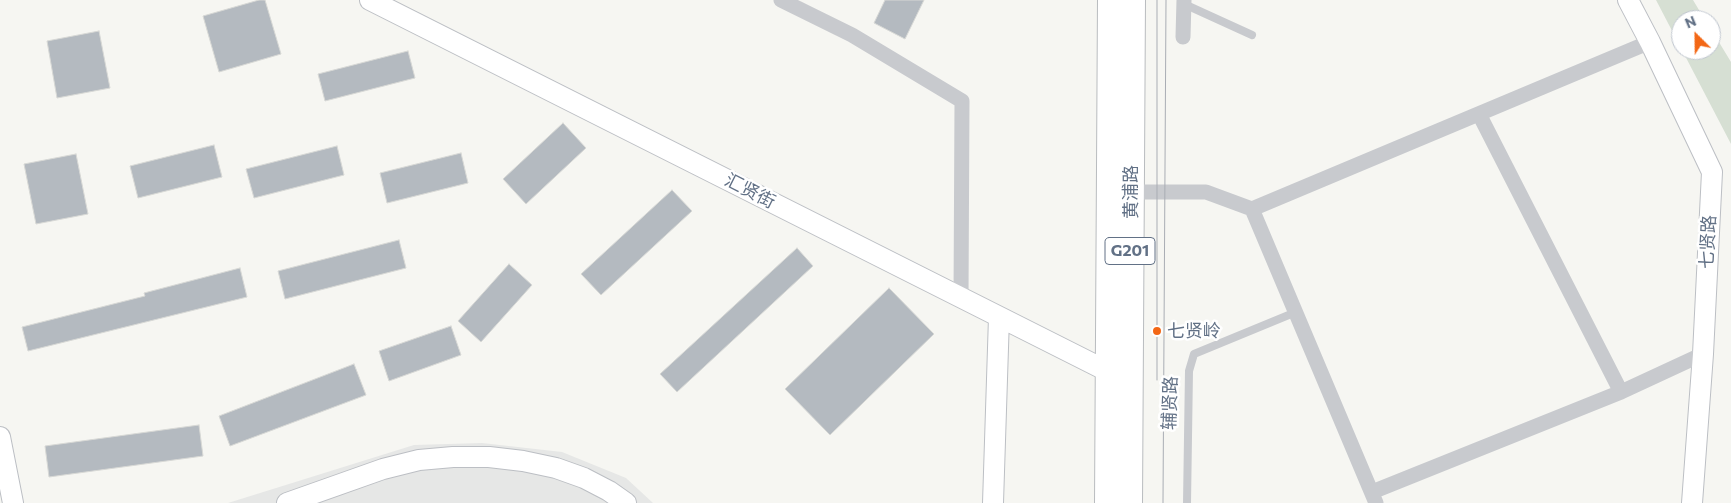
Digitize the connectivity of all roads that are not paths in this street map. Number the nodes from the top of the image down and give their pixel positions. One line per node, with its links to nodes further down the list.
1 (370, 0): 13 (street, 汇贤街)
2 (780, 0): 13 (street)
3 (1111, 0): 17 (highway, 黄浦路 / G201)
4 (1132, 0): 11 (highway, 黄浦路 / G201)
5 (1628, 0): 9 (street, 七贤路)
6 (1184, 2): 7 (lane); 8 (street)
7 (1252, 35)
8 (1183, 36)
9 (1650, 42): 10 (street); 16 (street, 七贤路)
10 (1479, 114): 12 (street); 18 (street)
11 (1131, 192): 12 (street); 17 (highway, 黄浦路 / G201)
12 (1252, 209): 14 (street)
13 (961, 298): 15 (street, 汇贤街)
14 (1296, 312): 20 (street); 27 (lane, 辅贤路)
15 (999, 317): 17 (street, 汇贤街); 24 (street)
16 (1703, 354): 18 (street); 28 (street, 七贤路)
17 (1119, 377): 25 (highway, 黄浦路 / G201); 26 (highway, 黄浦路 / G201)
18 (1621, 392): 20 (street)
19 (0, 437): 21 (street)
20 (1374, 497)
21 (13, 503)
22 (287, 503): 23 (street)
23 (626, 503)
24 (993, 503)
25 (1108, 503)
26 (1129, 503)
27 (1187, 503)
28 (1692, 503)

